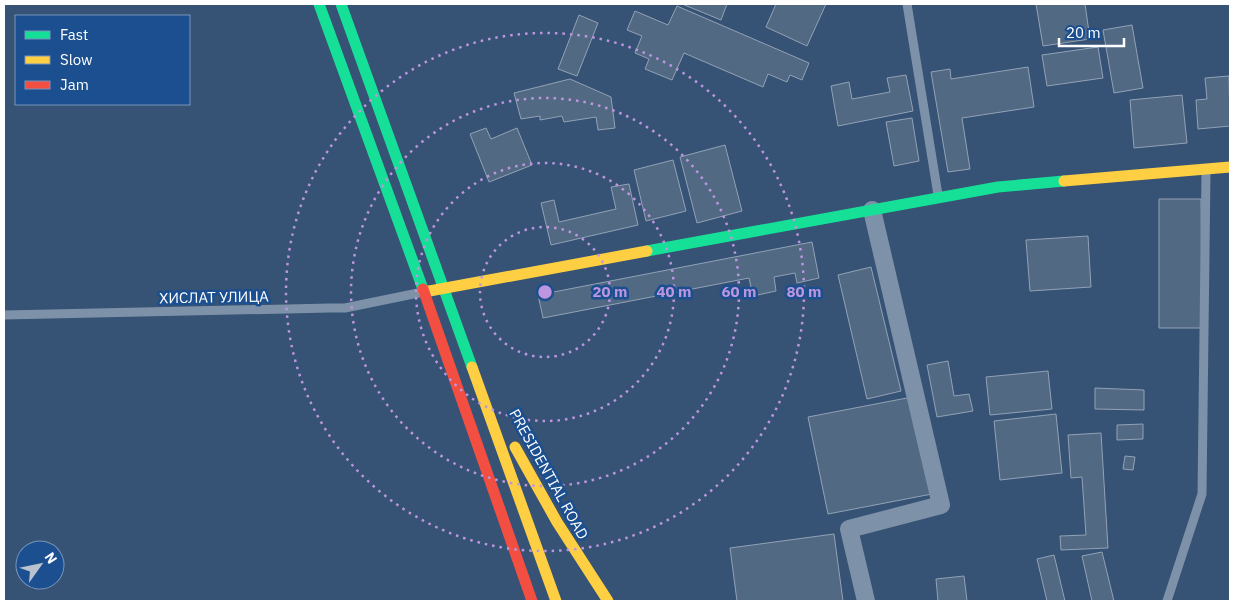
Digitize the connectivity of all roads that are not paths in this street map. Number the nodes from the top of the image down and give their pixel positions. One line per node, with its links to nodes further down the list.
1 (318, 4): 9 (main road)
2 (341, 4): 8 (main road)
3 (907, 4): 6 (lane)
4 (1230, 167): 5 (main road)
5 (1206, 168): 6 (main road); 16 (lane)
6 (938, 198): 7 (main road)
7 (872, 210): 8 (main road); 15 (street)
8 (442, 289): 9 (main road); 11 (main road)
9 (424, 292): 10 (lane, ХИСЛАТ УЛИЦА); 12 (main road)
10 (4, 315)
11 (469, 358): 13 (main road); 14 (main road, PRESIDENTIAL ROAD)
12 (532, 601)
13 (556, 601)
14 (608, 601)
15 (866, 601)
16 (1167, 601)

